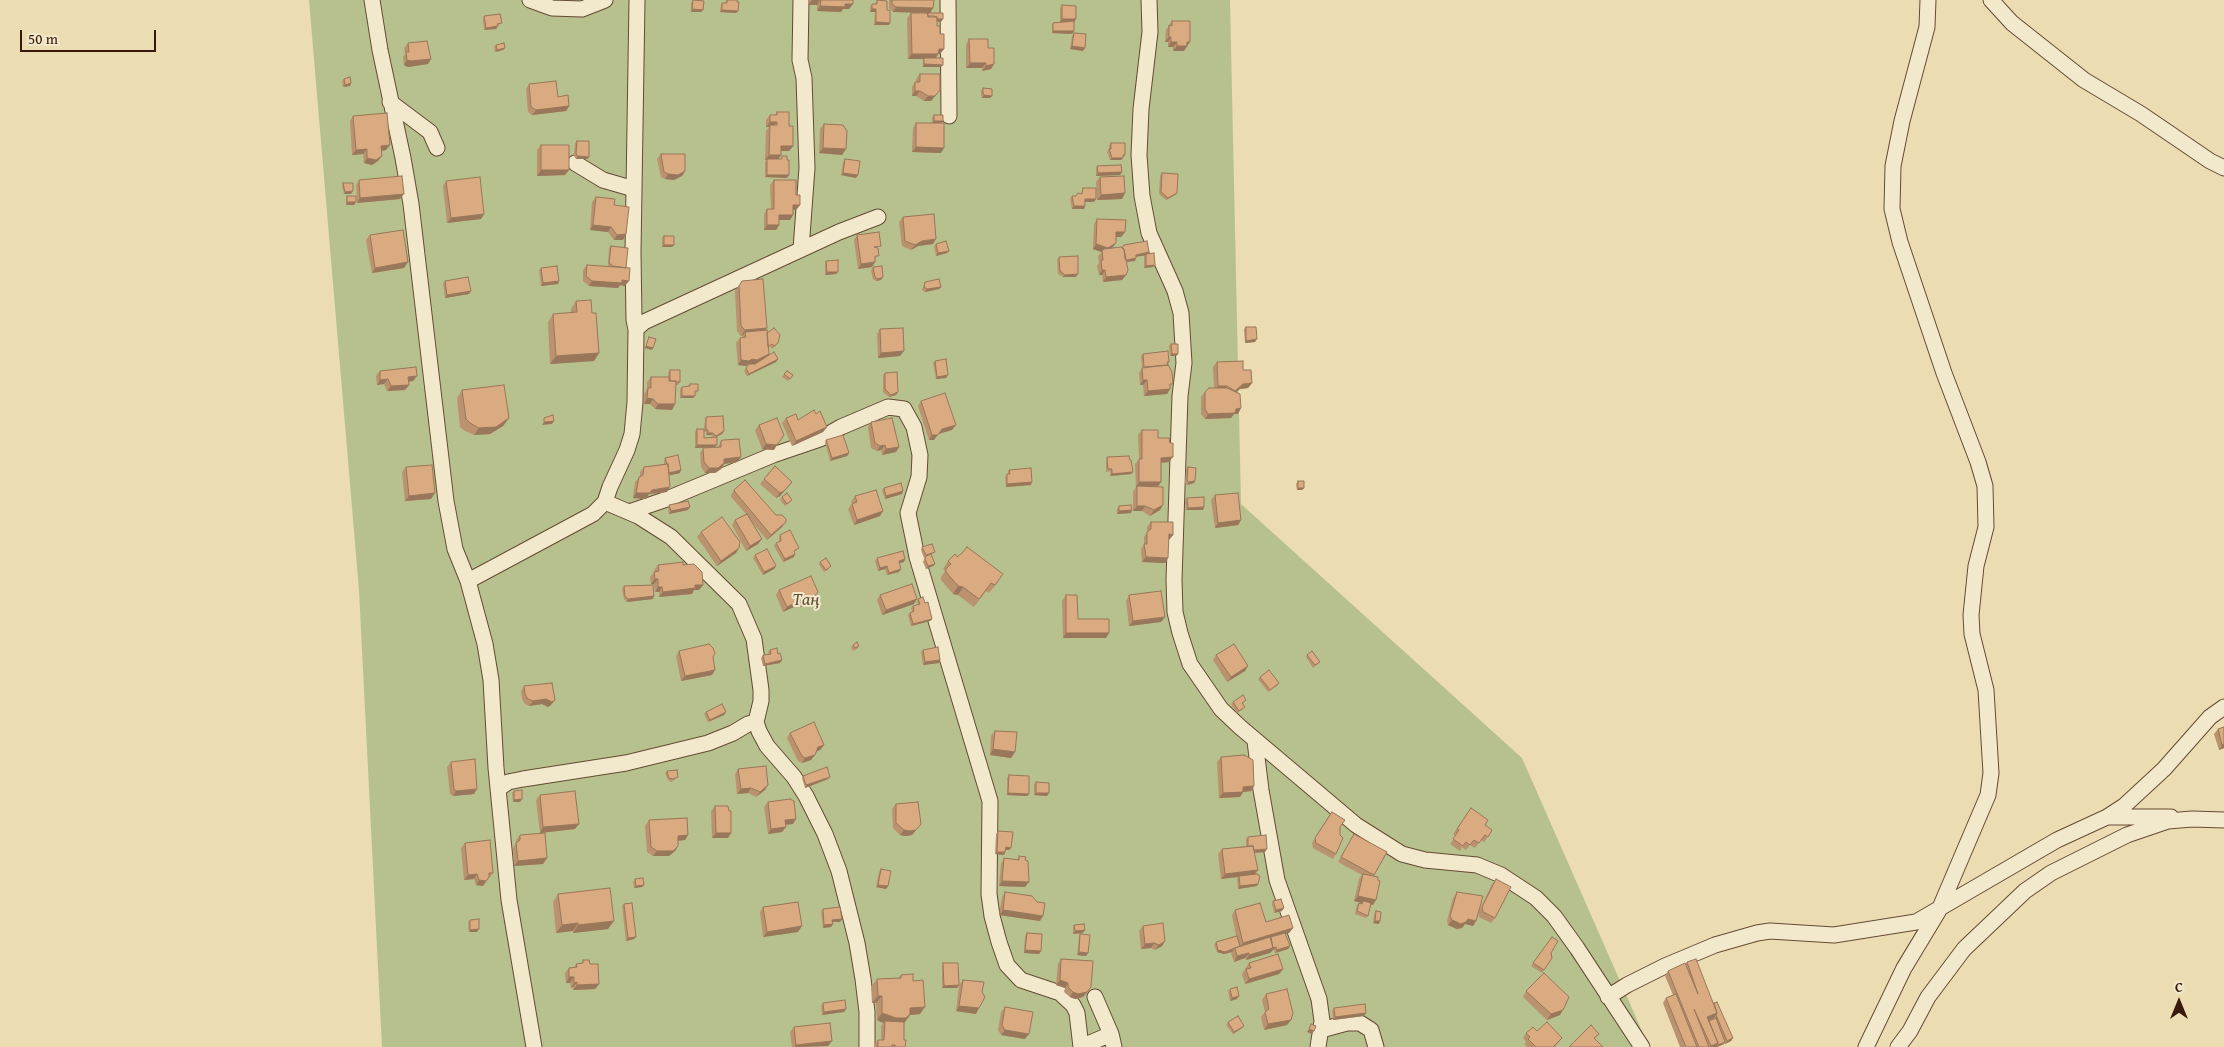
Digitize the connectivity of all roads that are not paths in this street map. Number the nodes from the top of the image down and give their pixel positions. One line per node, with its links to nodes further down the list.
1 (372, 0): 10 (street)
2 (530, 0): 3 (street)
3 (605, 0)
4 (637, 0): 15 (street)
5 (801, 0): 17 (street)
6 (948, 0): 11 (street)
7 (1149, 0): 24 (street)
8 (1928, 0): 30 (street)
9 (1990, 0): 14 (street)
10 (390, 102): 12 (street); 21 (street)
11 (949, 116)
12 (437, 148)
13 (575, 163): 15 (street)
14 (2224, 168)
15 (634, 189): 18 (street)
16 (878, 217): 17 (street)
17 (801, 249): 18 (street)
18 (636, 330): 19 (street)
19 (605, 502): 20 (street); 21 (street)
20 (629, 512): 23 (street); 37 (street)
21 (468, 582): 25 (street)
22 (2224, 707): 26 (street)
23 (756, 722): 25 (street); 36 (street)
24 (1256, 742): 32 (street); 33 (street)
25 (498, 788): 35 (street)
26 (2116, 813): 27 (street); 29 (street); 30 (street)
27 (2192, 819): 28 (street); 29 (street)
28 (2224, 820)
29 (2098, 848): 42 (street)
30 (1939, 910): 32 (street); 41 (street)
31 (1095, 997): 34 (street)
32 (1608, 997): 40 (street)
33 (1321, 1030): 38 (street); 39 (street)
34 (1113, 1041): 37 (street)
35 (534, 1047)
36 (867, 1047)
37 (1081, 1047)
38 (1318, 1047)
39 (1376, 1047)
40 (1642, 1047)
41 (1866, 1047)
42 (1898, 1047)

